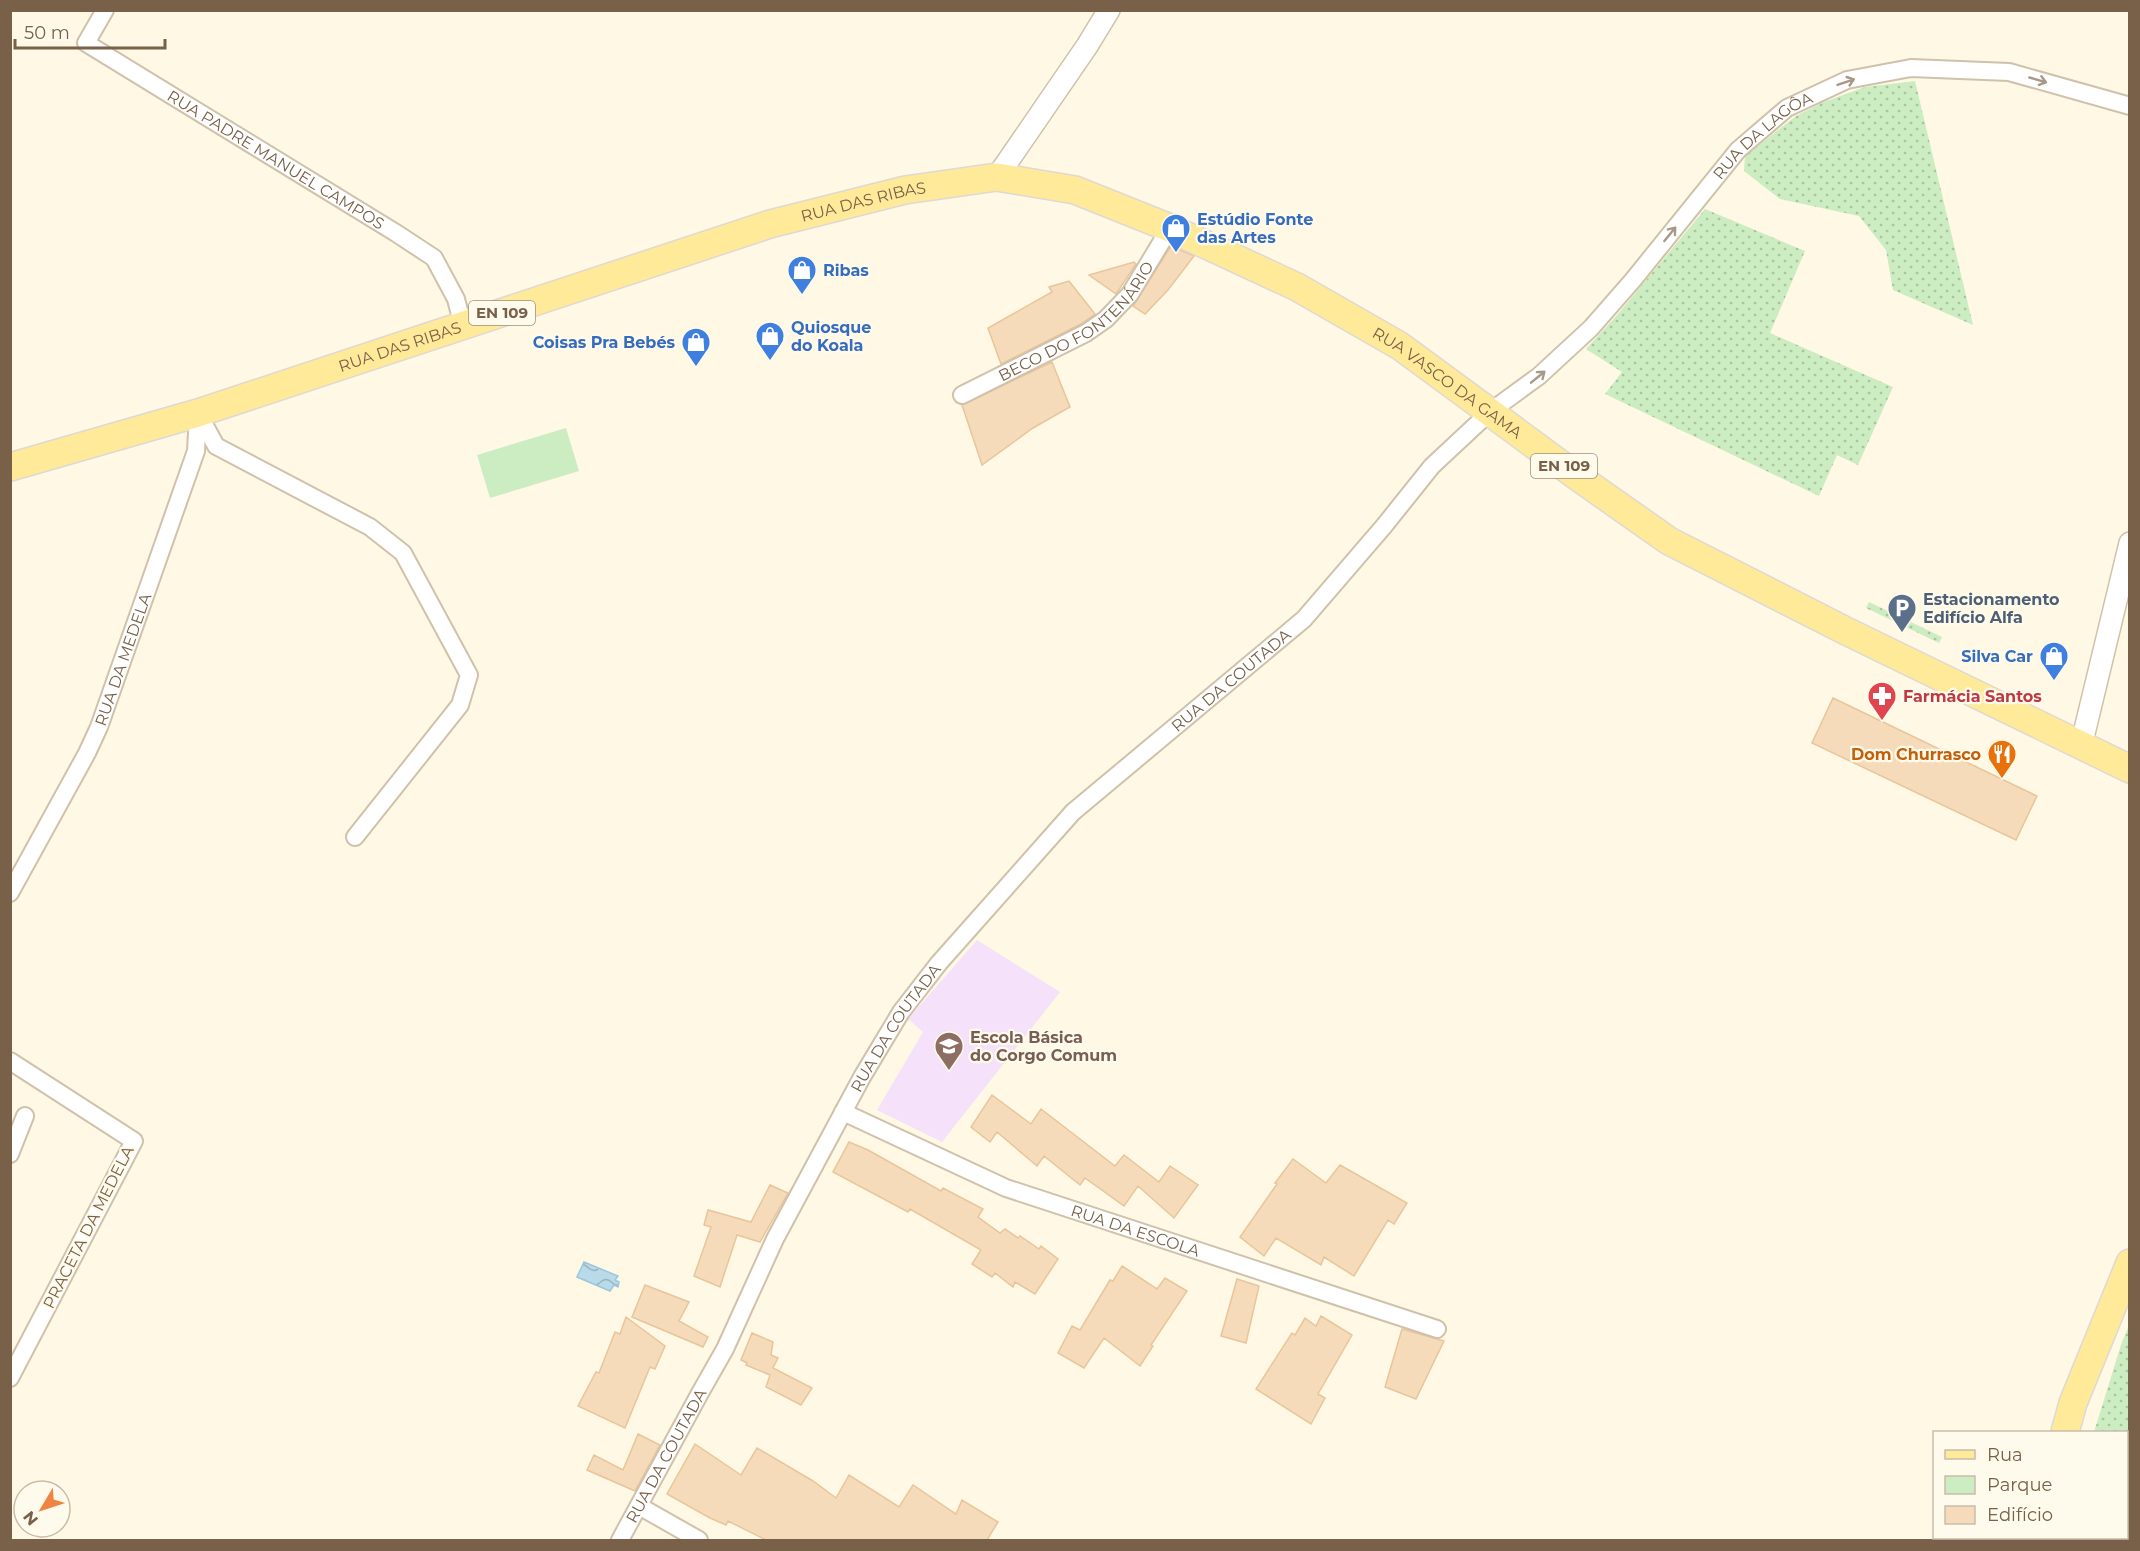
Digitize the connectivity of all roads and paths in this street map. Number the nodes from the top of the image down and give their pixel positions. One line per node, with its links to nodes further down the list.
1 (105, 10): 6 (street, RUA PADRE MANUEL CAMPOS)
2 (1109, 10): 4 (street)
3 (2130, 106): 8 (street, RUA DA LAGÔA, one-way to 3)
4 (997, 177): 5 (main road, RUA VASCO DA GAMA / EN 109); 6 (main road, RUA DAS RIBAS / EN 109)
5 (1170, 228): 7 (street, BECO DO FONTENÁRIO); 8 (main road, RUA VASCO DA GAMA / EN 109)
6 (463, 326): 9 (main road, RUA DAS RIBAS / EN 109)
7 (962, 395)
8 (1491, 411): 12 (street, RUA DA LAGÔA); 13 (main road, RUA VASCO DA GAMA / EN 109)
9 (198, 413): 10 (main road, RUA DAS RIBAS / EN 109); 15 (street); 16 (street, RUA DA MEDELA)
10 (10, 467)
11 (2130, 543): 13 (street)
12 (1304, 619): 18 (street, RUA DA COUTADA)
13 (2081, 746): 14 (main road, RUA VASCO DA GAMA / EN 109)
14 (2130, 769)
15 (355, 837)
16 (10, 893)
17 (10, 1061): 23 (street, PRACETA DA MEDELA)
18 (843, 1112): 22 (street, RUA DA ESCOLA); 25 (street, RUA DA COUTADA)
19 (25, 1116): 20 (street)
20 (10, 1154)
21 (2130, 1263): 24 (main road)
22 (1437, 1329)
23 (10, 1378)
24 (2065, 1431)
25 (639, 1506): 26 (street, RUA DA COUTADA); 27 (street)
26 (620, 1540)
27 (699, 1540)

